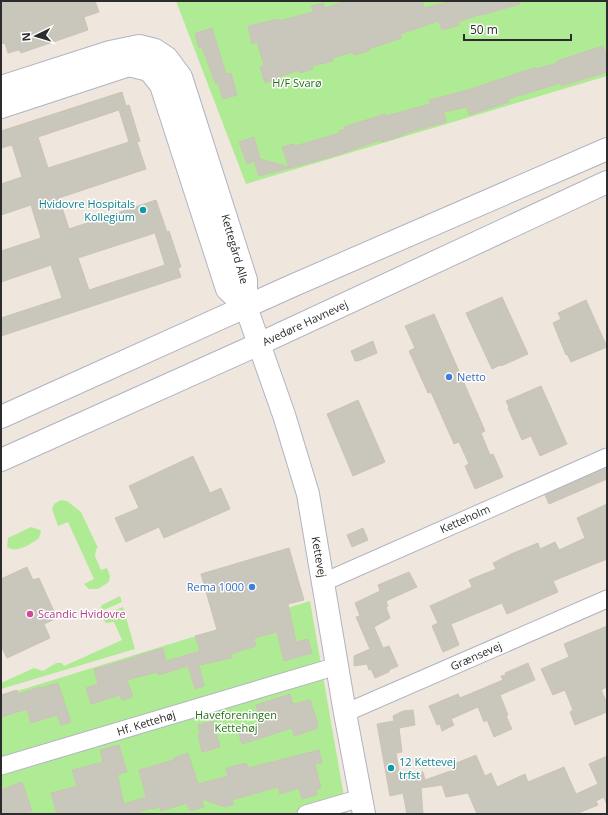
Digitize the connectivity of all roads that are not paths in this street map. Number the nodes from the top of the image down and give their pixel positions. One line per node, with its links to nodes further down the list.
1 (1, 87): 5 (street, Kettegård Alle)
2 (1, 108): 5 (street, Kettegård Alle)
3 (607, 149): 5 (street)
4 (607, 182): 6 (street, Avedøre Havnevej)
5 (246, 307): 6 (street, Kettevej); 7 (street)
6 (259, 344): 9 (street, Avedøre Havnevej); 10 (street, Kettevej)
7 (1, 418)
8 (607, 457): 10 (street, Ketteholm)
9 (1, 460)
10 (324, 582): 12 (street, Kettevej)
11 (607, 599): 13 (street, Grænsevej)
12 (337, 666): 13 (street, Kettevej); 14 (street, Hf. Kettehøj)
13 (345, 713): 15 (street, Kettevej)
14 (1, 766)
15 (362, 806): 16 (street)
16 (306, 814)

